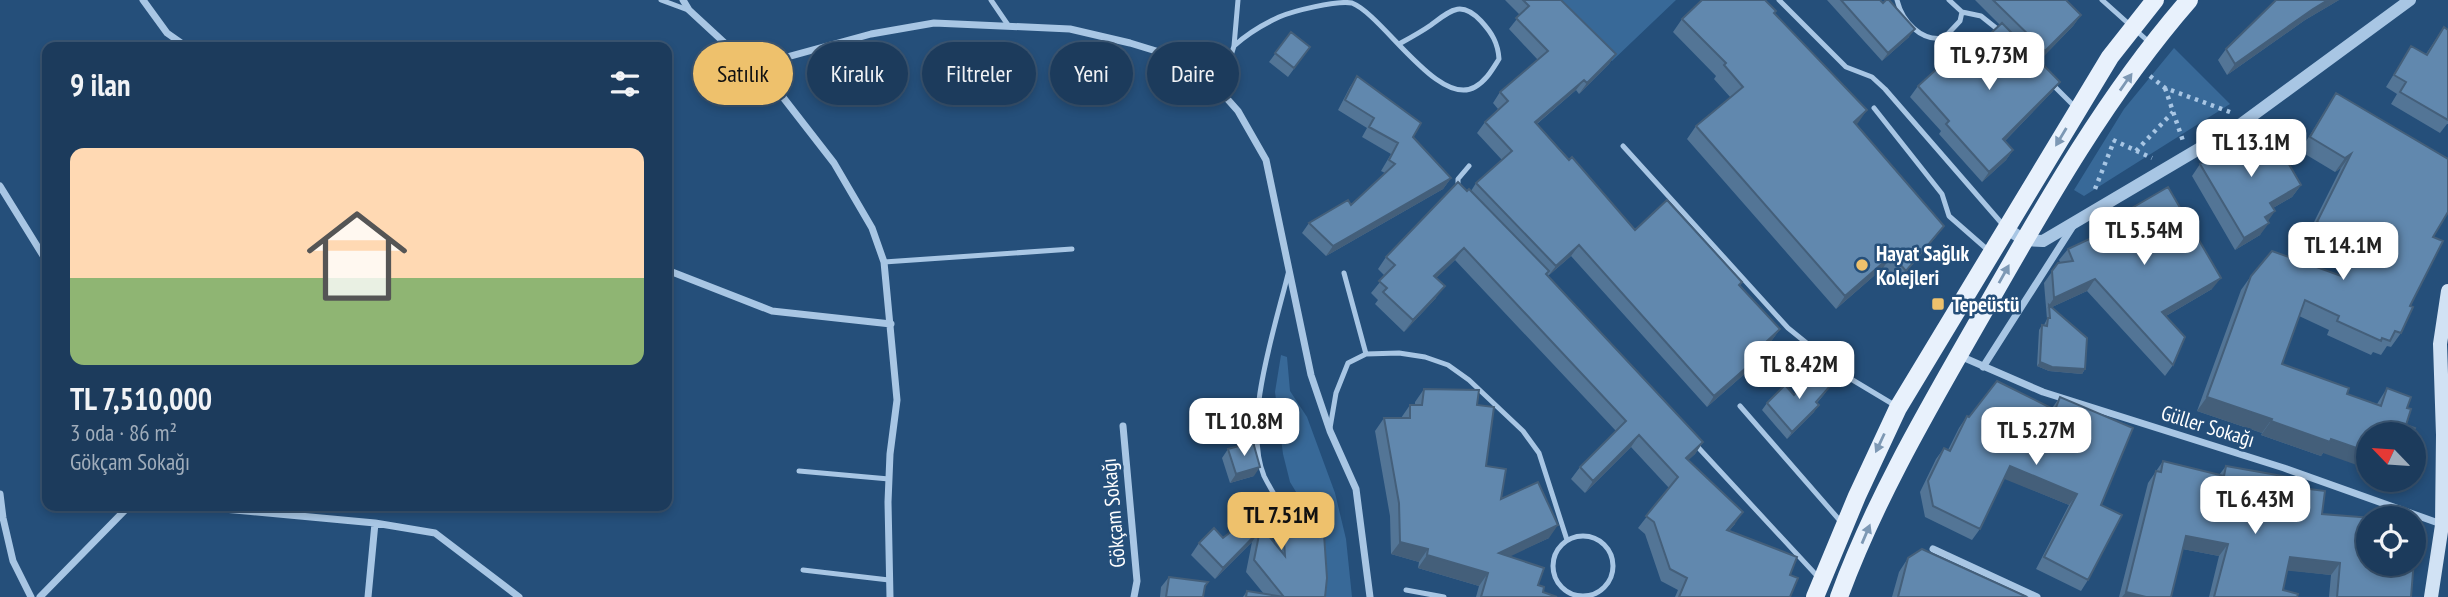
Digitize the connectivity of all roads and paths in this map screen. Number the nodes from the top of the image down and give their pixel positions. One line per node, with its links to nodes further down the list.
1 (143, 0): 18 (street)
2 (661, 0): 13 (lane)
3 (683, 0): 13 (street)
4 (991, 0): 15 (lane)
5 (1238, 0): 20 (lane)
6 (1779, 0): 45 (lane)
7 (1897, 0): 14 (lane)
8 (1949, 0): 14 (lane)
9 (2102, 0): 16 (lane)
10 (2155, 0): 16 (main road)
11 (2189, 0): 23 (main road)
12 (2410, 0): 34 (street)
13 (689, 10): 19 (street)
14 (1962, 12): 17 (lane)
15 (1008, 25): 24 (street); 25 (street)
16 (2133, 27): 23 (lane); 32 (main road)
17 (2005, 36)
18 (180, 42)
19 (724, 42)
20 (1234, 42)
21 (1238, 42): 22 (lane)
22 (1399, 44): 22 (lane)
23 (2153, 46): 26 (main road)
24 (1147, 48)
25 (793, 55)
26 (2138, 66): 28 (path); 35 (main road, one-way to 26)
27 (2043, 75): 32 (lane)
28 (2165, 88): 33 (path); 34 (path)
29 (789, 105): 50 (street)
30 (1233, 105): 51 (street)
31 (1874, 108): 48 (lane)
32 (2077, 110): 45 (main road, one-way to 45)
33 (2173, 112): 38 (path); 39 (path)
34 (2248, 119): 39 (street)
35 (2093, 132): 36 (path); 46 (main road)
36 (2114, 141): 38 (path); 44 (path)
37 (1623, 146): 62 (lane)
38 (2136, 151): 41 (path)
39 (2188, 155): 41 (street)
40 (1469, 166): 43 (lane)
41 (2169, 166): 44 (street)
42 (0, 186): 49 (street)
43 (1460, 192)
44 (2074, 223): 46 (street); 60 (street)
45 (2006, 228): 46 (street); 48 (main road)
46 (2024, 240): 59 (main road, one-way to 46)
47 (1072, 249): 50 (lane)
48 (1992, 253): 56 (main road)
49 (42, 254)
50 (884, 262): 55 (street)
51 (1289, 267): 64 (street); 71 (lane)
52 (672, 272): 55 (street)
53 (1344, 274): 58 (lane)
54 (2448, 291): 57 (main road)
55 (891, 324): 67 (street)
56 (1938, 341): 59 (main road); 62 (main road)
57 (2444, 344): 74 (main road)
58 (1366, 354): 64 (lane); 75 (lane)
59 (1959, 355): 60 (street, Güller Sokağı); 89 (main road, one-way to 59)
60 (1983, 367): 74 (street, Güller Sokağı)
61 (1740, 406): 73 (lane)
62 (1898, 408): 73 (main road, one-way to 73)
63 (1123, 426): 86 (street, Gökçam Sokağı)
64 (1330, 432): 87 (street)
65 (1686, 434): 79 (lane)
66 (799, 471): 67 (lane)
67 (889, 479): 78 (street)
68 (0, 494): 81 (street)
69 (124, 511): 82 (street)
70 (245, 511): 72 (street)
71 (1285, 513)
72 (375, 523): 83 (street); 84 (street)
73 (1844, 525): 79 (main road)
74 (2445, 525): 91 (main road)
75 (1567, 540): 75 (lane)
76 (1933, 549): 90 (street)
77 (803, 570): 78 (lane)
78 (890, 580): 85 (street)
79 (1818, 589)
80 (1406, 590): 88 (lane)
81 (31, 597)
82 (40, 597)
83 (368, 597)
84 (519, 597)
85 (890, 597)
86 (1134, 597)
87 (1370, 597)
88 (1444, 597)
89 (1839, 597)
90 (2037, 597)
91 (2431, 597)

